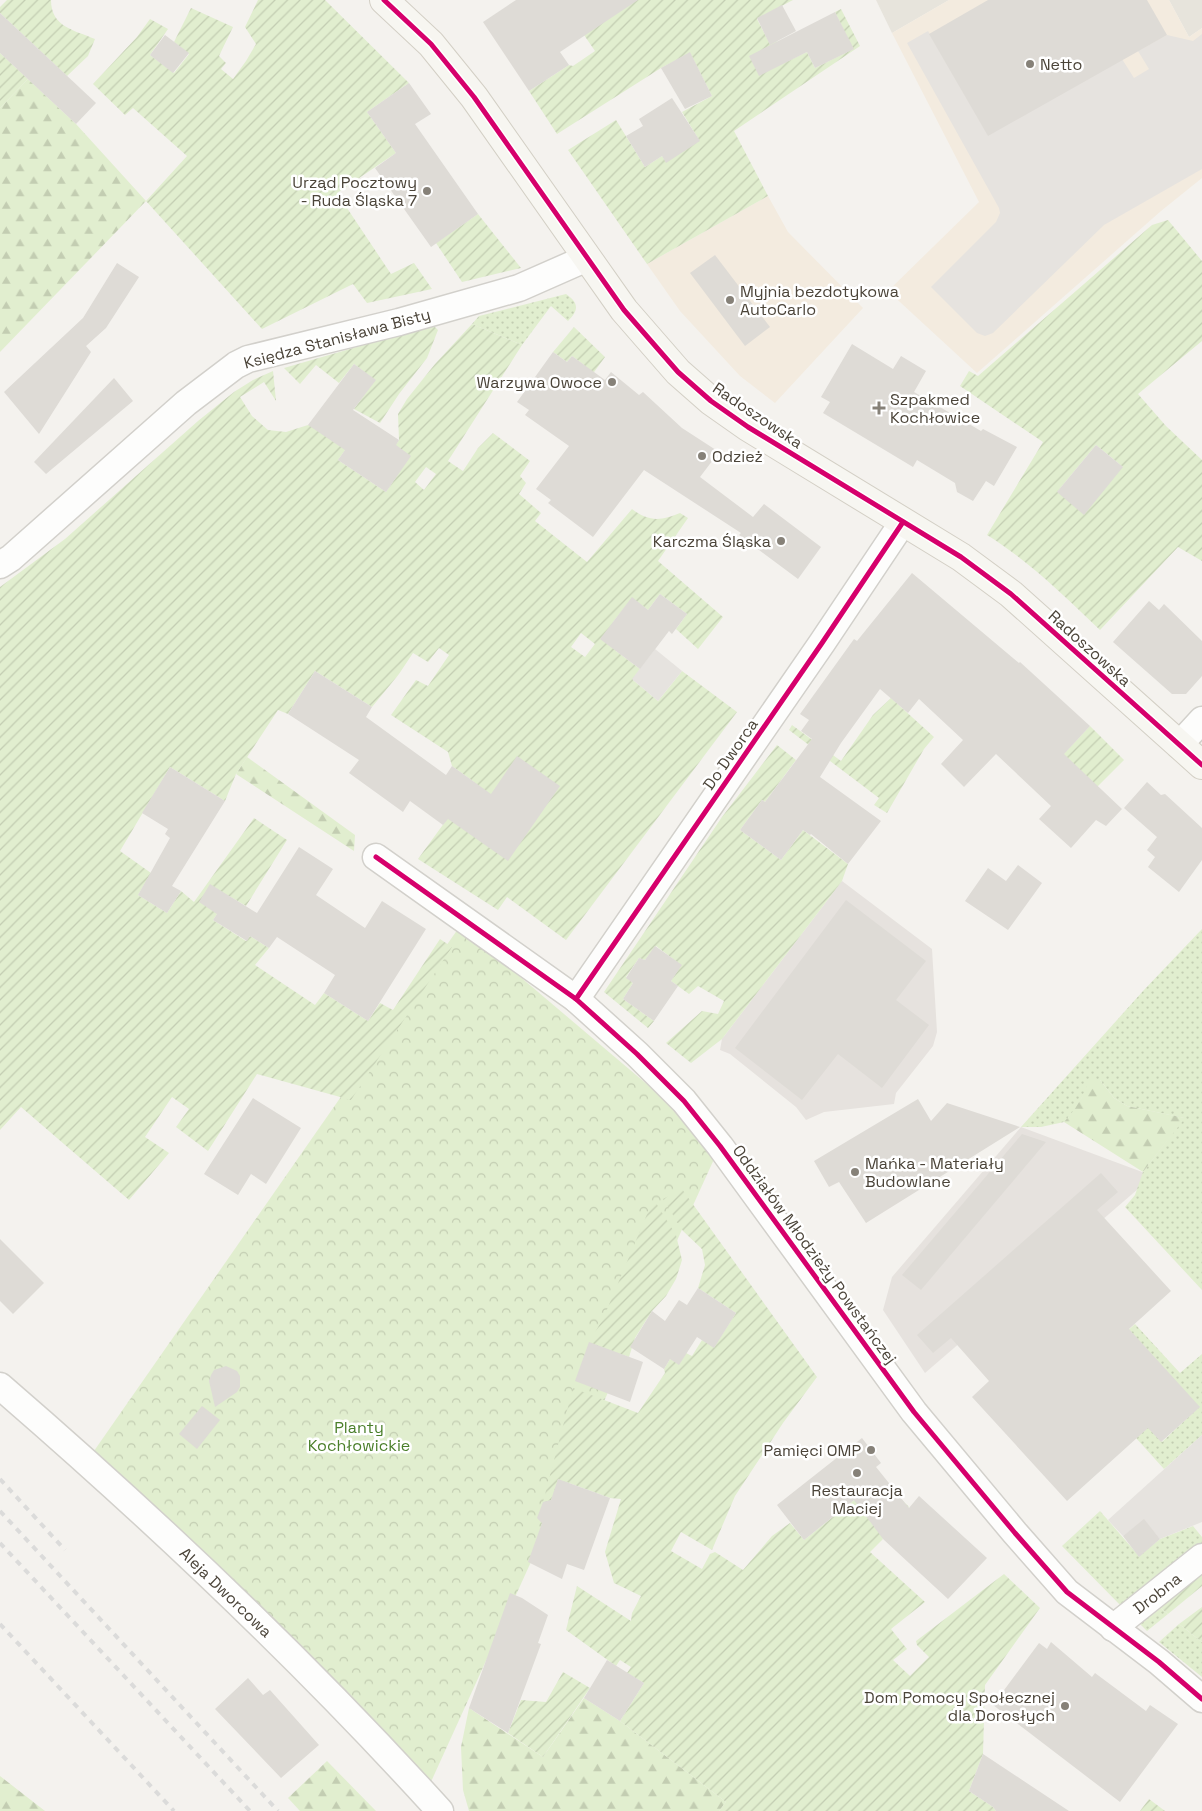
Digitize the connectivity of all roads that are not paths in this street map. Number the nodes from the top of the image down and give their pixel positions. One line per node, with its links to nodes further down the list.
1 (384, 0): 2 (street, Radoszowska)
2 (587, 258): 3 (street, Radoszowska); 4 (street, Księdza Stanisława Bisty)
3 (903, 522): 6 (street, Radoszowska); 9 (street, Do Dworca)
4 (0, 565)
5 (1202, 720): 6 (street)
6 (1179, 745): 7 (street, Radoszowska)
7 (1202, 765)
8 (376, 857): 9 (street, Oddziałów Młodzieży Powstańczej)
9 (576, 999): 12 (street, Oddziałów Młodzieży Powstańczej)
10 (0, 1386): 14 (street, Aleja Dworcowa)
11 (1202, 1557): 12 (street, Drobna)
12 (1113, 1628): 13 (street, Oddziałów Młodzieży Powstańczej)
13 (1202, 1699)
14 (440, 1811)

